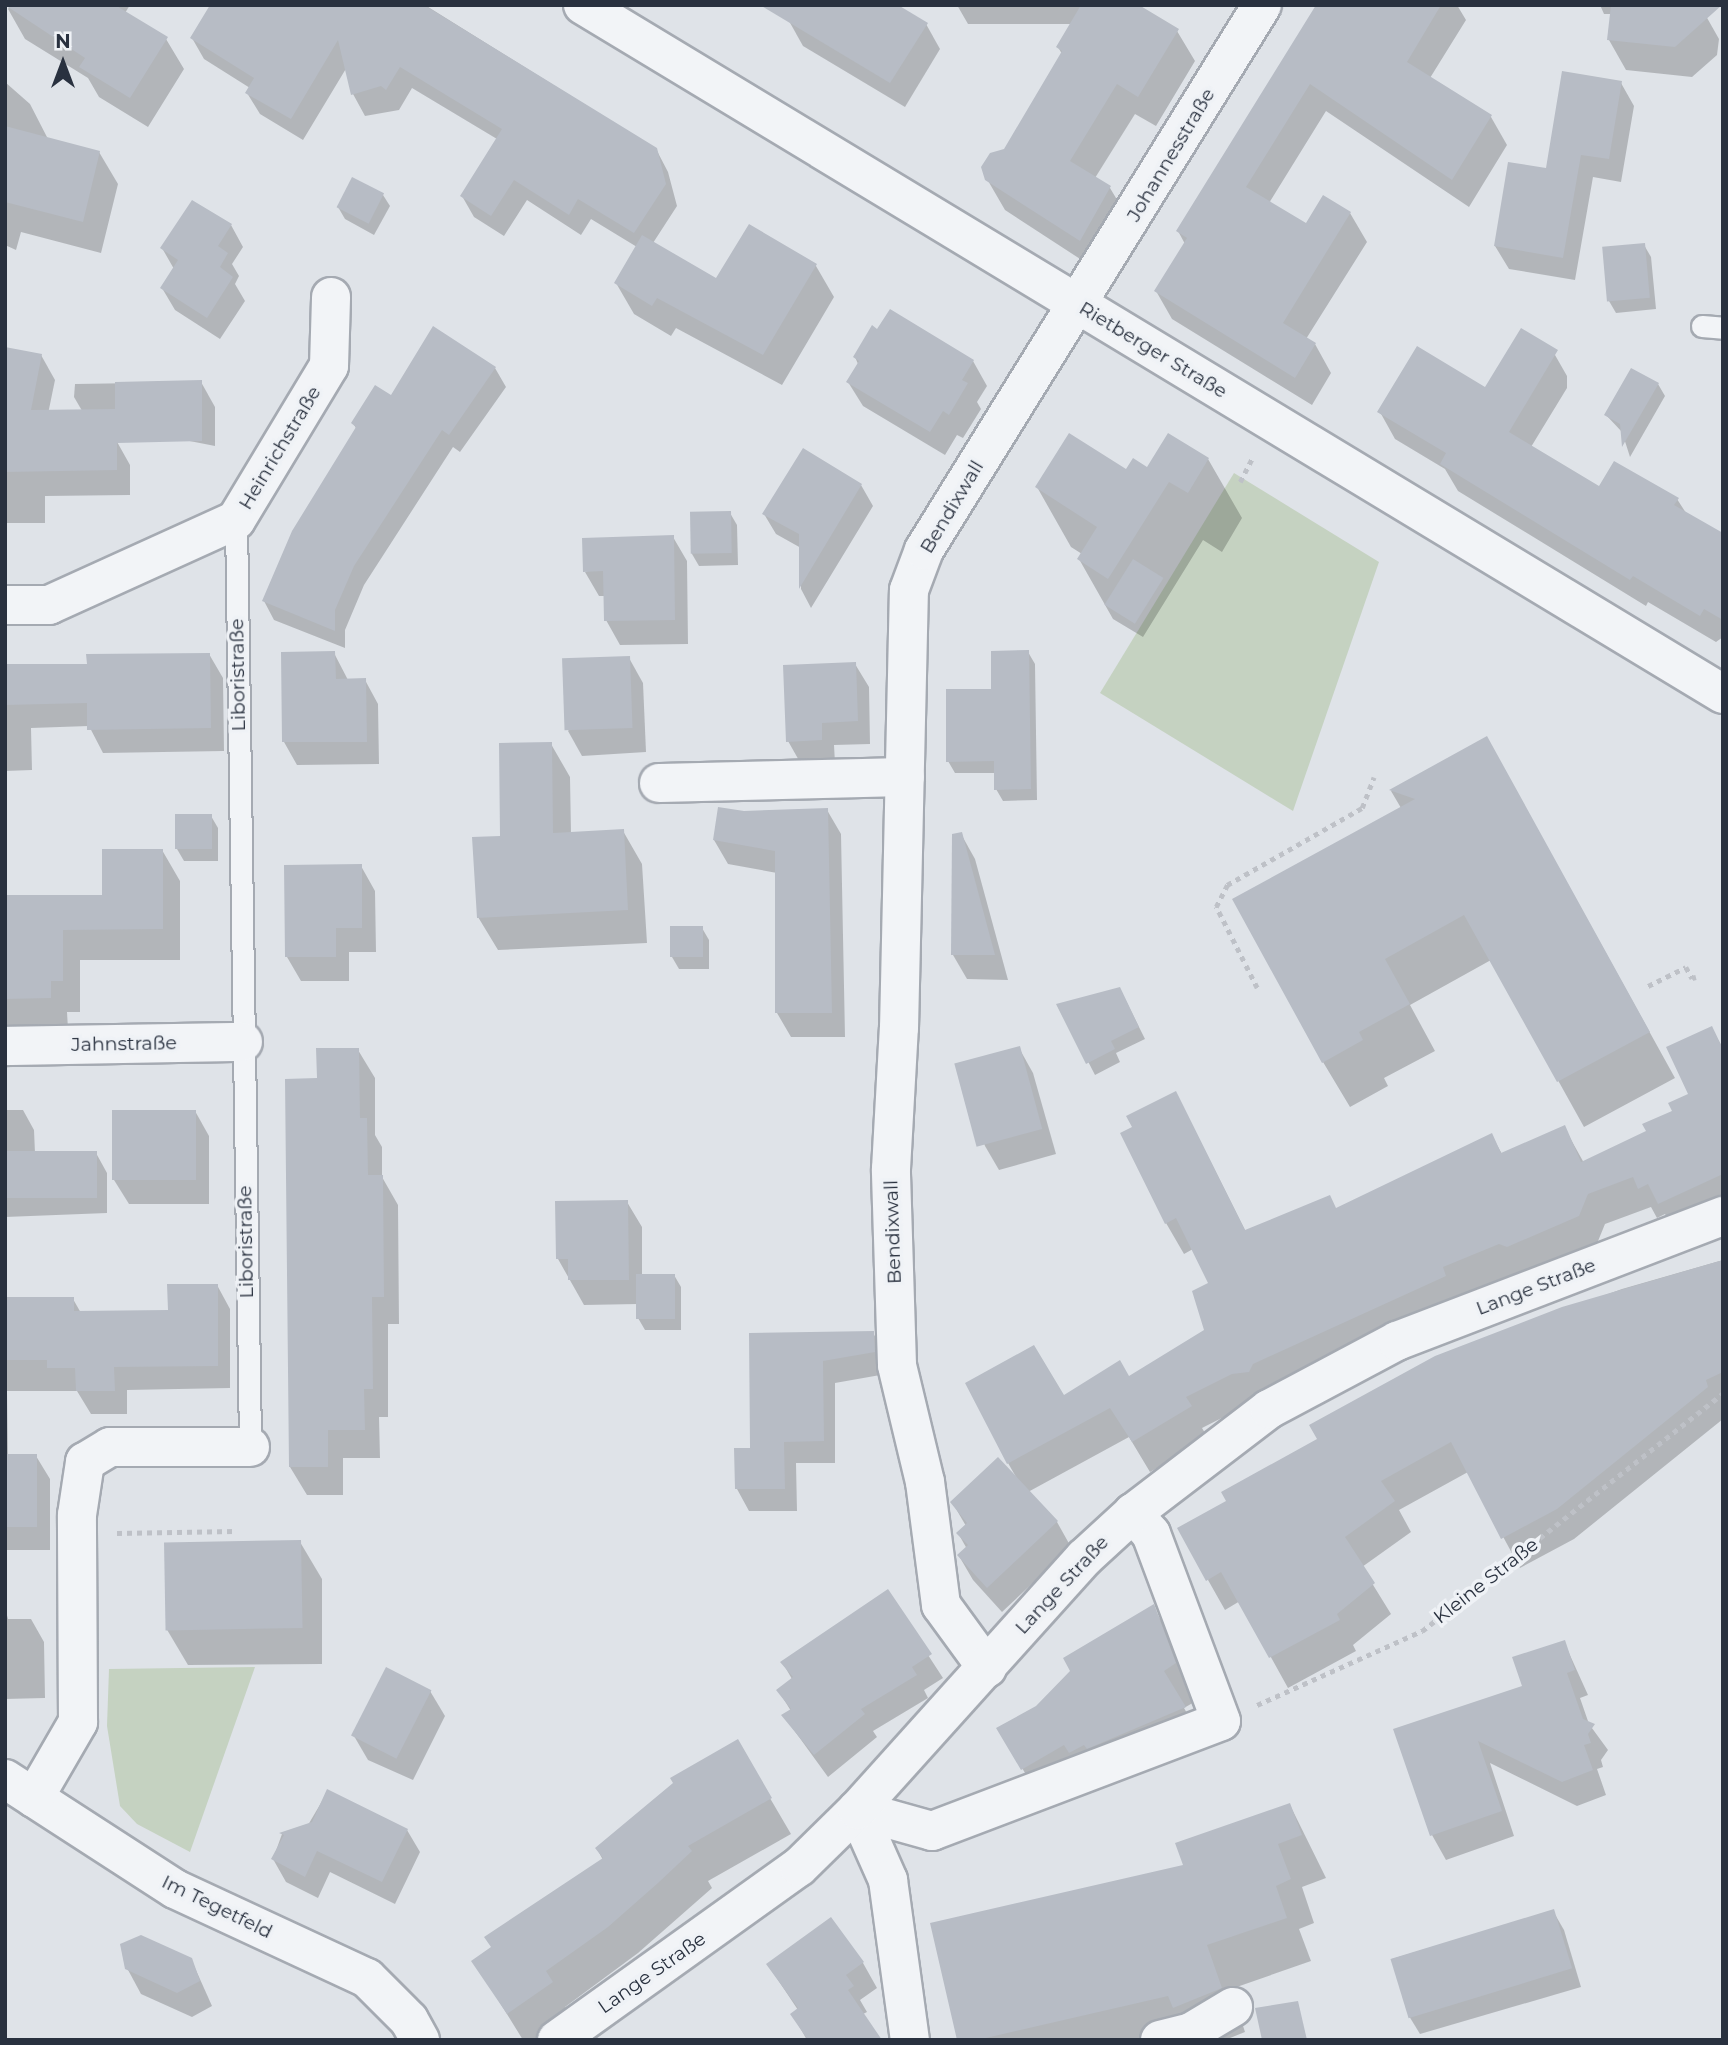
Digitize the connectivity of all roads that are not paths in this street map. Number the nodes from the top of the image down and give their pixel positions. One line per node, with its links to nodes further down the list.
1 (583, 5): 4 (street, Rietberger Straße)
2 (1262, 5): 4 (street, Johannesstraße)
3 (331, 297): 5 (street, Heinrichstraße)
4 (1079, 305): 7 (street, Rietberger Straße); 8 (street, Bendixwall)
5 (236, 520): 6 (street, Heinrichstraße); 10 (lane, Liboristraße)
6 (5, 605)
7 (1723, 694)
8 (905, 778): 9 (street); 15 (street, Bendixwall)
9 (659, 783)
10 (243, 1042): 11 (street, Jahnstraße); 13 (lane, Liboristraße)
11 (5, 1046)
12 (1723, 1216): 14 (street, Lange Straße)
13 (250, 1447): 16 (street, Liboristraße)
14 (1133, 1513): 15 (street, Lange Straße); 17 (street)
15 (987, 1668): 17 (street, Lange Straße)
16 (20, 1789): 19 (street, Im Tegetfeld)
17 (857, 1810): 20 (street, Lange Straße); 21 (street)
18 (1233, 2007): 22 (street)
19 (420, 2040)
20 (557, 2040)
21 (910, 2040)
22 (1160, 2040)

